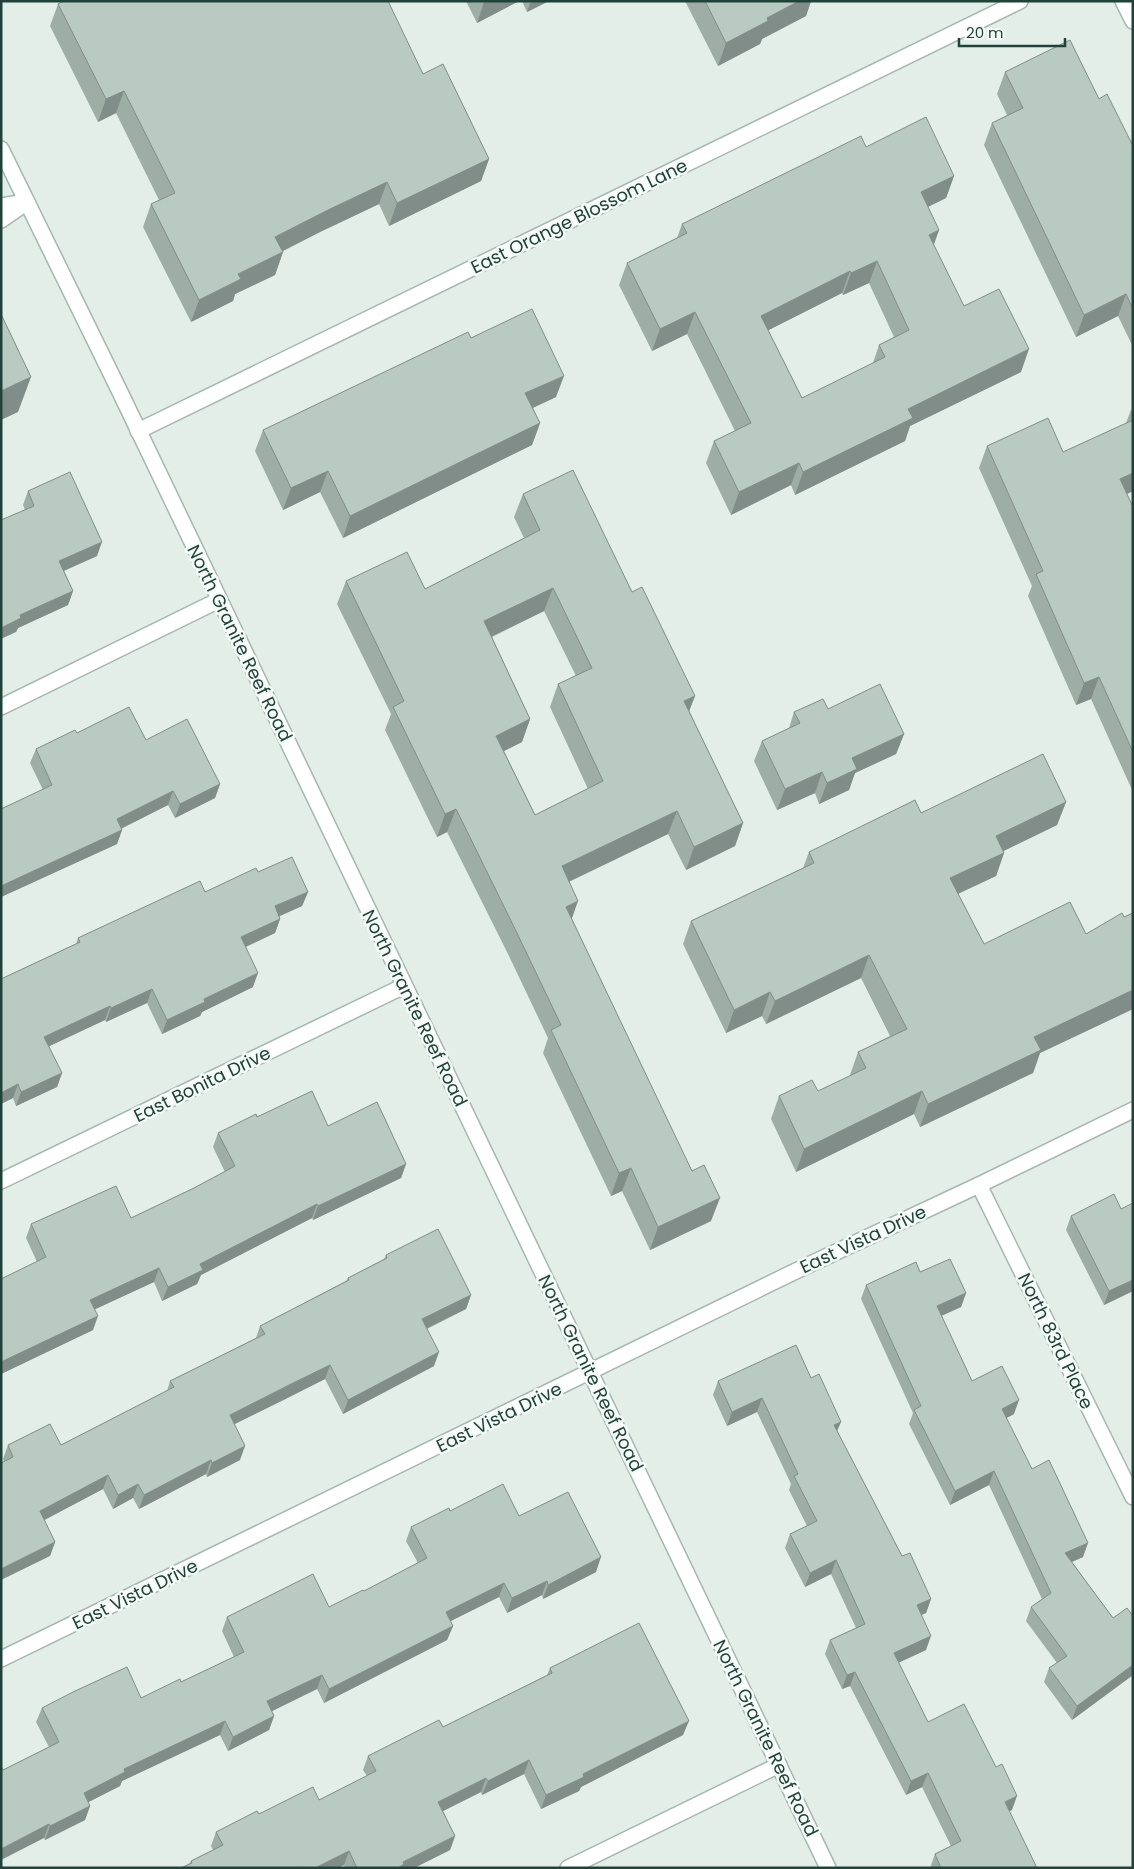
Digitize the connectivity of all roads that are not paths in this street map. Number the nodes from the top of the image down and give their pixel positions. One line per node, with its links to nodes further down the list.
1 (1020, 1): 8 (street, East Orange Blossom Lane)
2 (1123, 1): 3 (street)
3 (1133, 21)
4 (1, 149): 5 (street, North Granite Reef Road)
5 (27, 202): 6 (street); 7 (street); 8 (street, North Granite Reef Road)
6 (1, 206)
7 (1, 220)
8 (138, 431): 9 (street, North Granite Reef Road)
9 (219, 600): 10 (street); 11 (street, North Granite Reef Road)
10 (1, 707)
11 (404, 986): 13 (street, East Bonita Drive); 15 (street, North Granite Reef Road)
12 (1133, 1110): 14 (street, East Vista Drive)
13 (1, 1181)
14 (979, 1185): 15 (street, East Vista Drive); 16 (street, North 83rd Place)
15 (590, 1372): 17 (street, East Vista Drive); 18 (street, North Granite Reef Road)
16 (1133, 1497)
17 (1, 1659)
18 (779, 1765): 19 (street); 20 (street, North Granite Reef Road)
19 (568, 1868)
20 (828, 1868)

